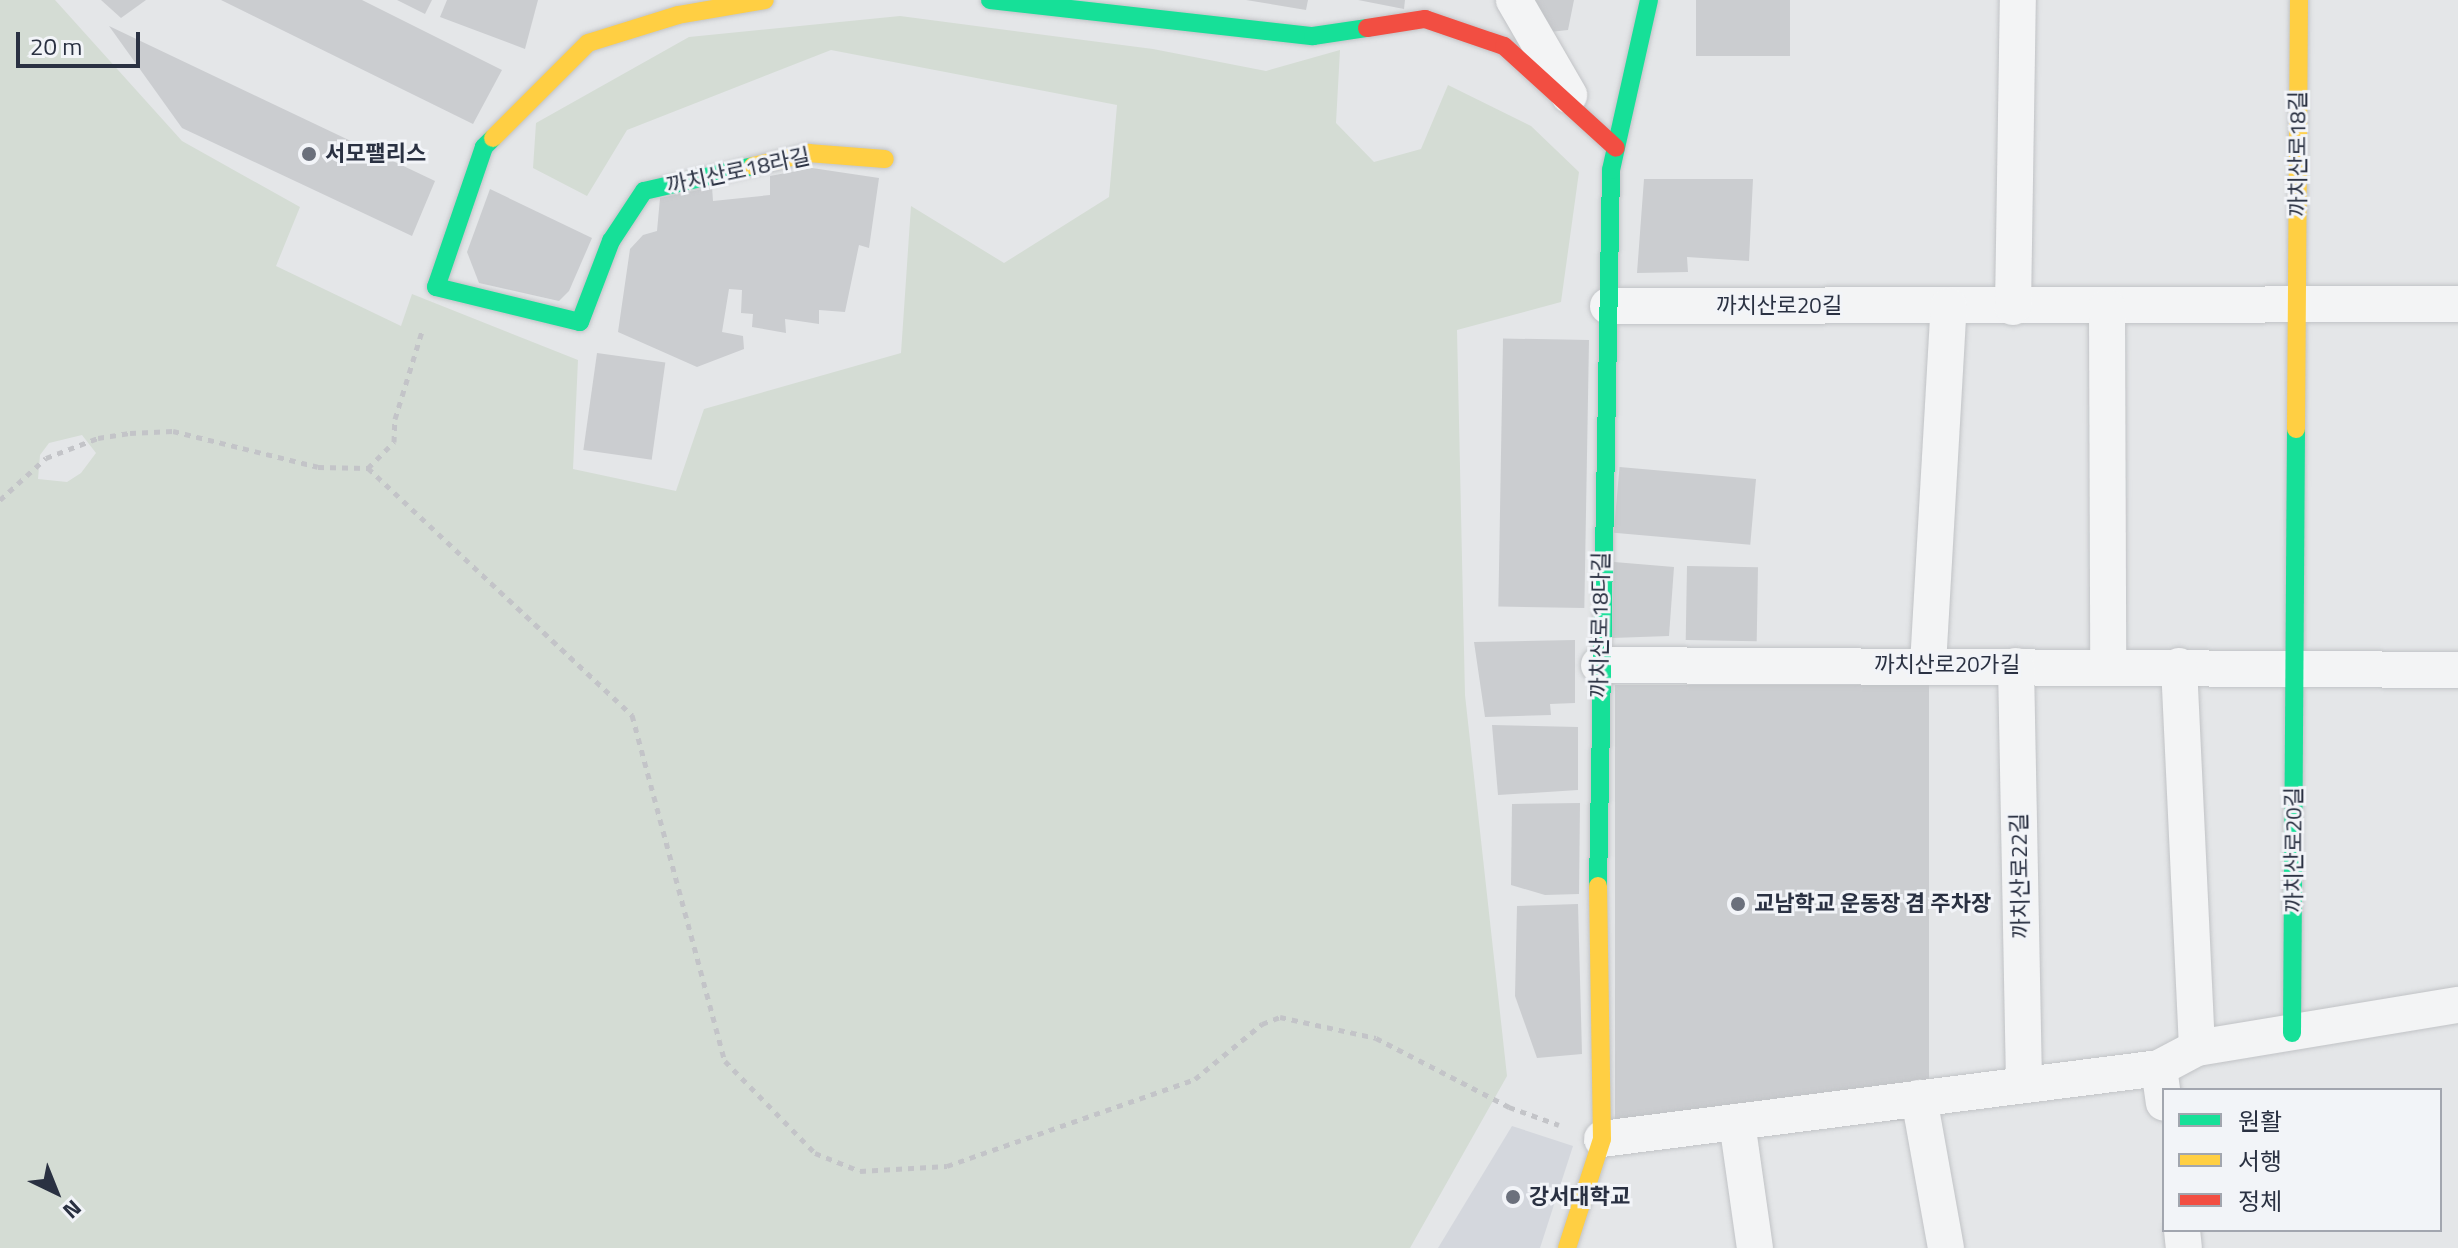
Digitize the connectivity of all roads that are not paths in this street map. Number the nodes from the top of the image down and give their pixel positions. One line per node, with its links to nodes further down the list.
1 (765, 0): 9 (street, 까치산로18라길)
2 (990, 0): 7 (street)
3 (1514, 0): 7 (street)
4 (1649, 0): 8 (street, 까치산로18다길)
5 (2018, 0): 13 (street)
6 (2299, 0): 15 (street, 까치산로18길)
7 (1576, 107): 8 (street)
8 (1616, 148): 11 (street, 까치산로18다길)
9 (885, 159)
10 (2458, 304): 15 (street, 까치산로20길)
11 (1608, 306): 12 (street, 까치산로20길); 16 (street, 까치산로18다길)
12 (1949, 306): 13 (street, 까치산로20길); 17 (street)
13 (2013, 307): 14 (street, 까치산로20길)
14 (2107, 307): 15 (street, 까치산로20길); 19 (street)
15 (2297, 307): 21 (street, 까치산로20길)
16 (1599, 665): 17 (street, 까치산로20가길); 30 (street, 까치산로18다길)
17 (1928, 665): 18 (street, 까치산로20가길)
18 (2016, 666): 19 (street, 까치산로20가길); 26 (street, 까치산로22길)
19 (2108, 666): 20 (street, 까치산로20가길)
20 (2179, 666): 21 (street, 까치산로20가길); 25 (street)
21 (2295, 666): 22 (street); 24 (street, 까치산로20길)
22 (2458, 670)
23 (2458, 1005): 24 (street)
24 (2292, 1033): 25 (street)
25 (2197, 1048): 27 (street)
26 (2024, 1085): 27 (street); 28 (street)
27 (2162, 1085)
28 (1919, 1098): 29 (street); 33 (street)
29 (1737, 1122): 30 (street); 32 (street)
30 (1602, 1139): 31 (street, 까치산로18다길)
31 (1567, 1248)
32 (1755, 1248)
33 (1946, 1248)

